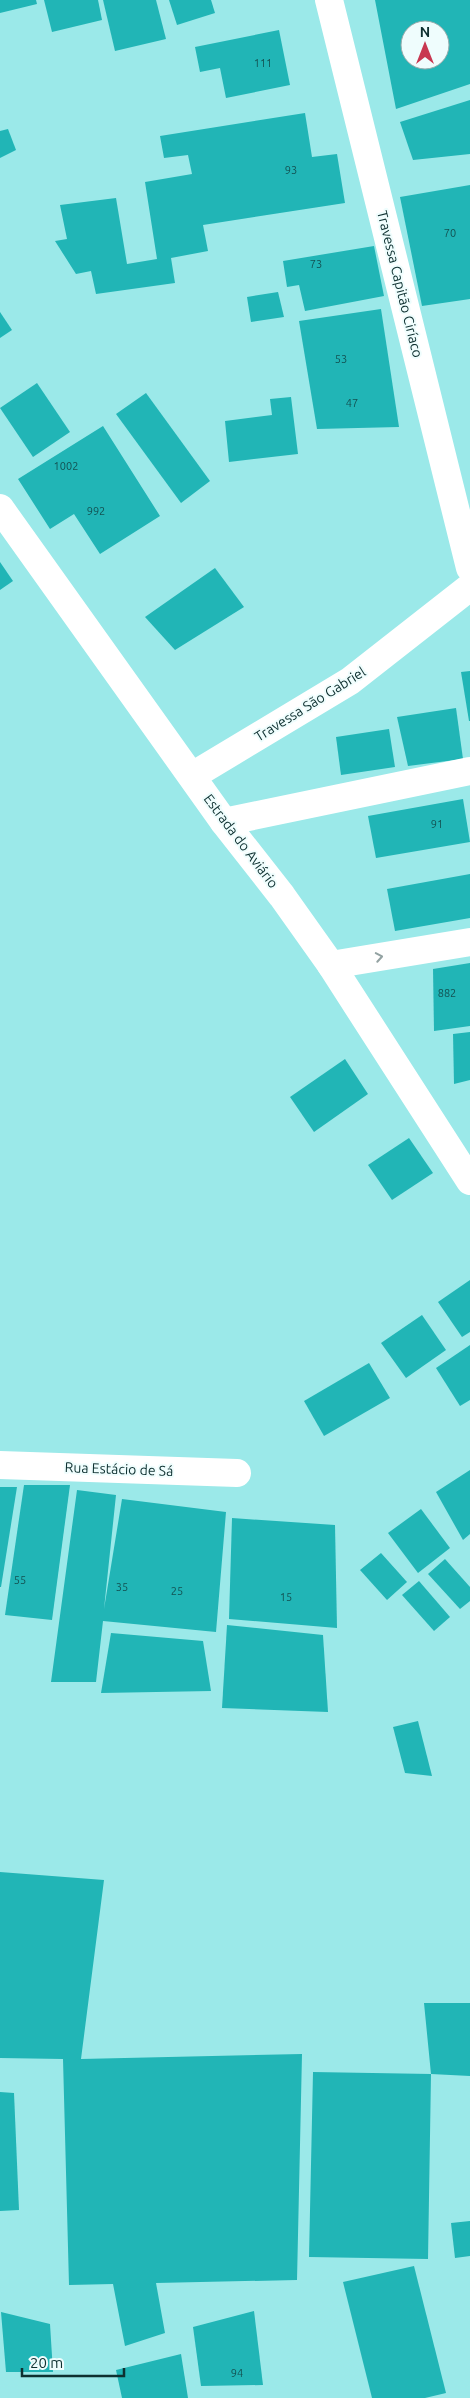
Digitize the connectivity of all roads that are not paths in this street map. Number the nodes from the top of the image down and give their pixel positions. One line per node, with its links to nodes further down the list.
1 (329, 0): 3 (street, Travessa Capitão Ciríaco)
2 (0, 508): 6 (street, Estrada do Aviário)
3 (470, 568)
4 (470, 587): 6 (street, Travessa São Gabriel)
5 (470, 771): 7 (street)
6 (192, 776): 7 (street, Estrada do Aviário)
7 (224, 822): 9 (street, Estrada do Aviário)
8 (470, 942): 9 (street, one-way to 8)
9 (331, 965): 10 (street, Estrada do Aviário)
10 (470, 1181)
11 (0, 1465): 12 (street, Rua Estácio de Sá)
12 (237, 1473)

